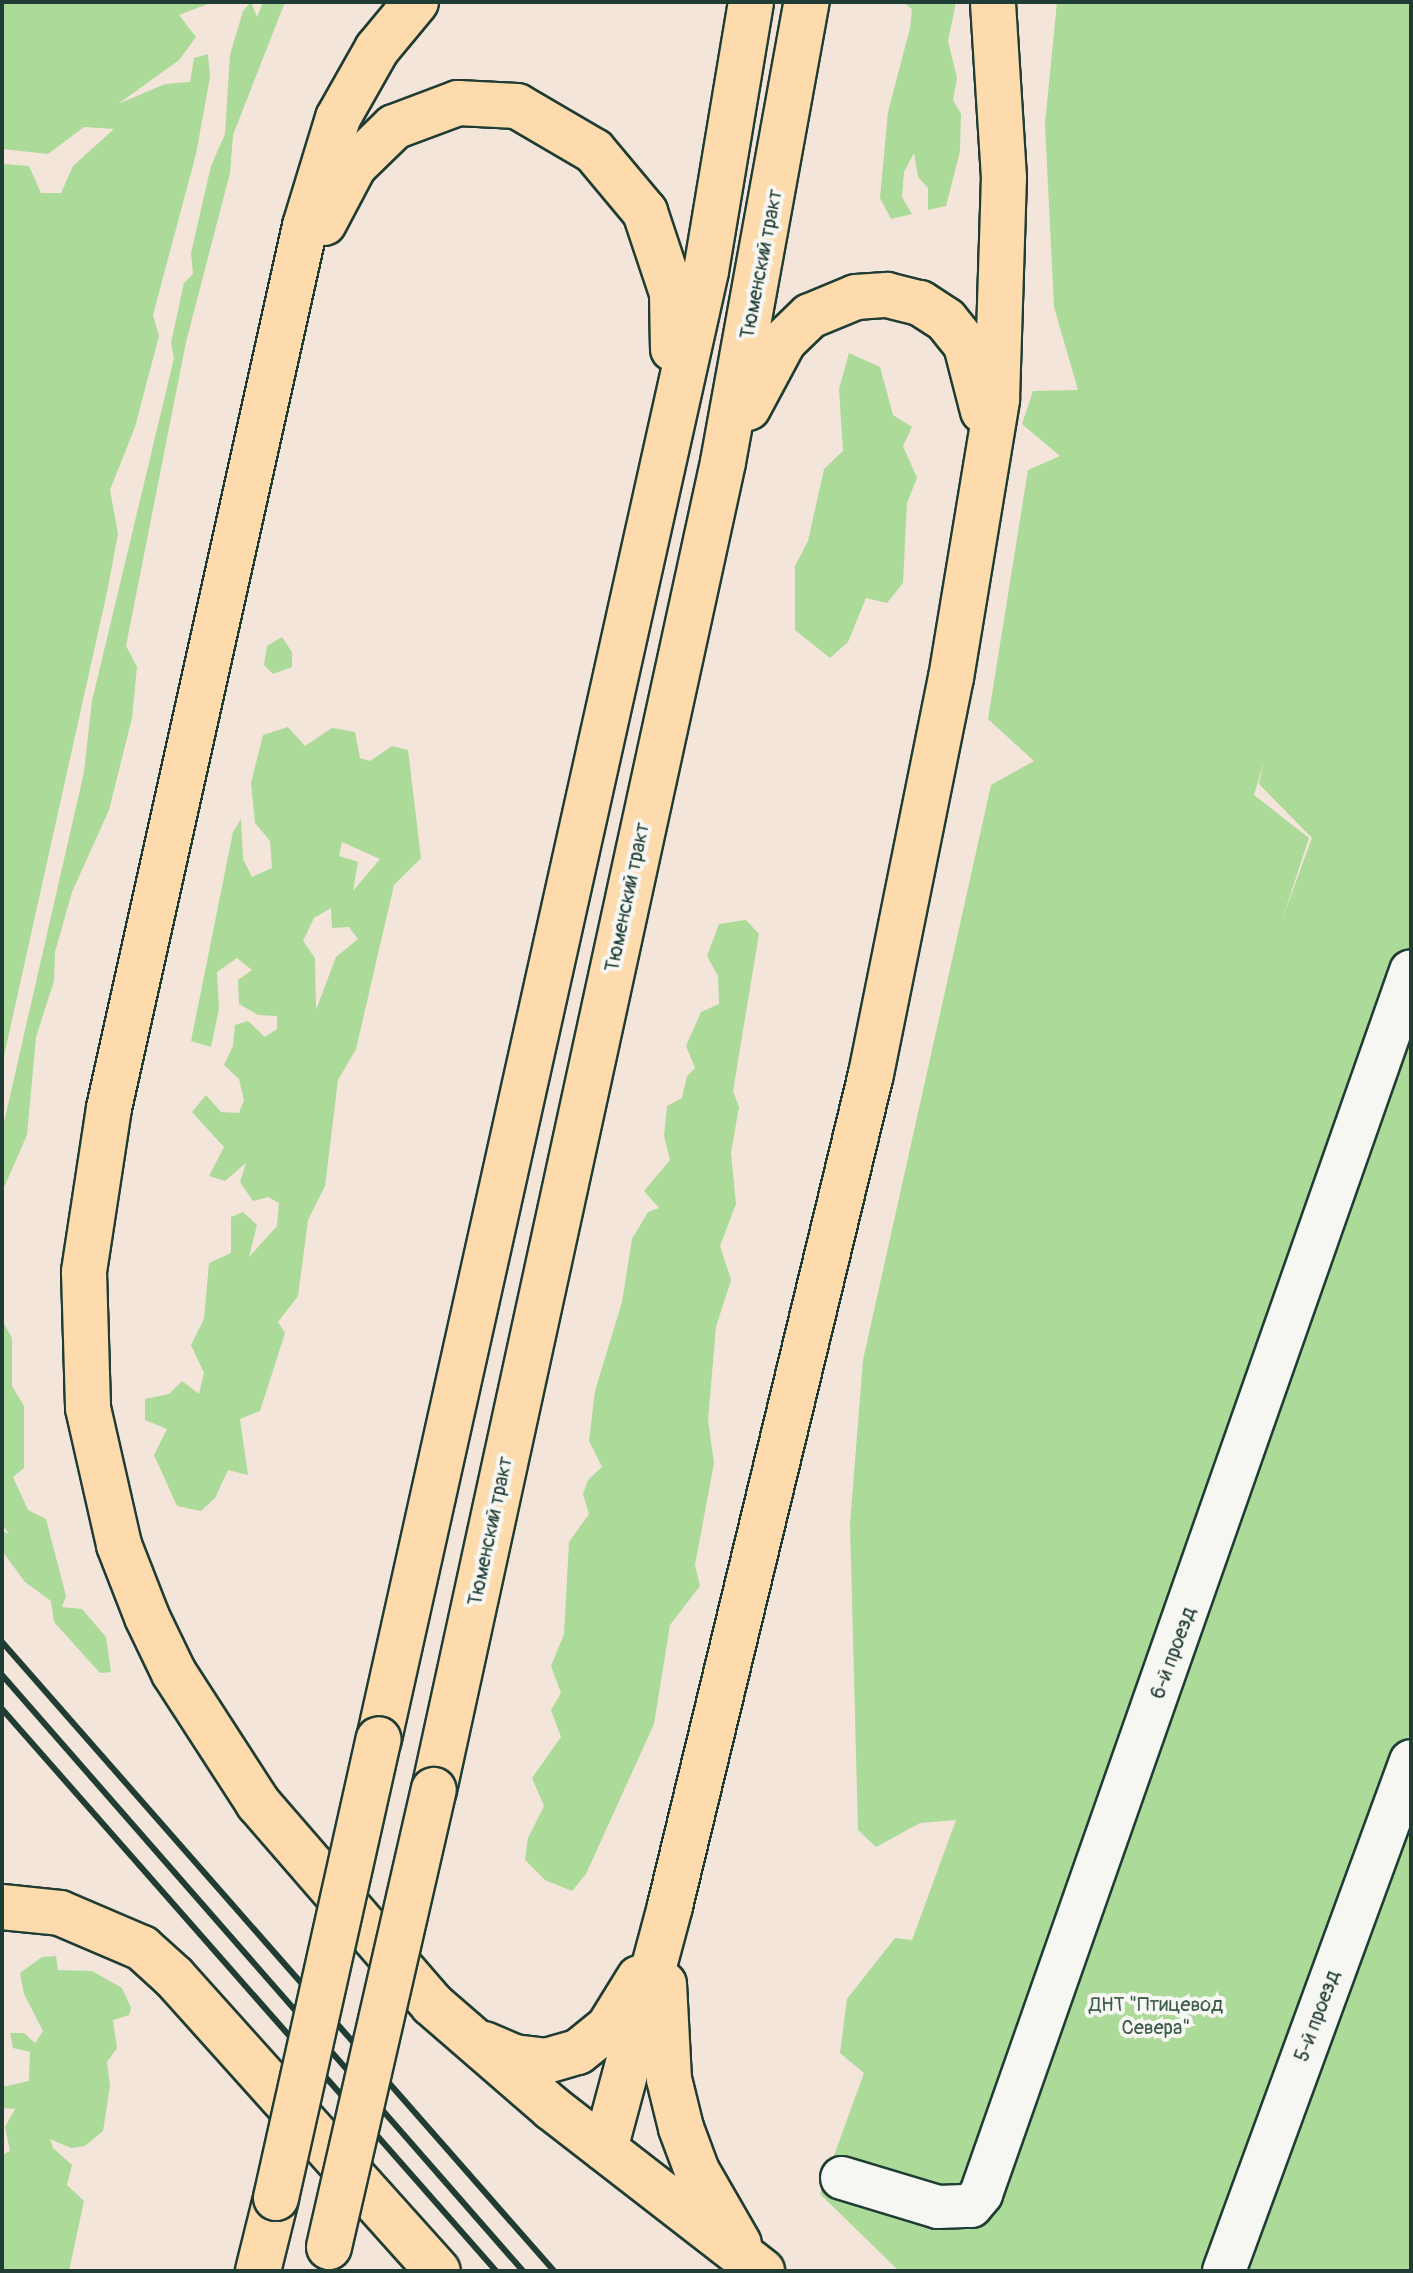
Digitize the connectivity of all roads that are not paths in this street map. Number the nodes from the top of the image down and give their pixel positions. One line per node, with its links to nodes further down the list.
1 (416, 2): 5 (main road)
2 (751, 2): 6 (main road)
3 (807, 2): 7 (main road, Тюменский тракт)
4 (993, 2): 8 (main road)
5 (284, 322): 6 (main road); 13 (main road)
6 (666, 450): 18 (main road, bridge)
7 (723, 462): 8 (main road); 16 (main road, Тюменский тракт, bridge)
8 (984, 494): 11 (main road)
9 (1411, 971): 15 (street, 6-й проезд)
10 (1411, 1761): 20 (street, 5-й проезд)
11 (670, 1906): 13 (main road); 14 (main road); 17 (main road)
12 (2, 1907): 19 (main road)
13 (466, 2036): 14 (main road)
14 (605, 2149): 17 (main road)
15 (842, 2178)
16 (327, 2259)
17 (756, 2267)
18 (258, 2271)
19 (438, 2271)
20 (1224, 2271)

